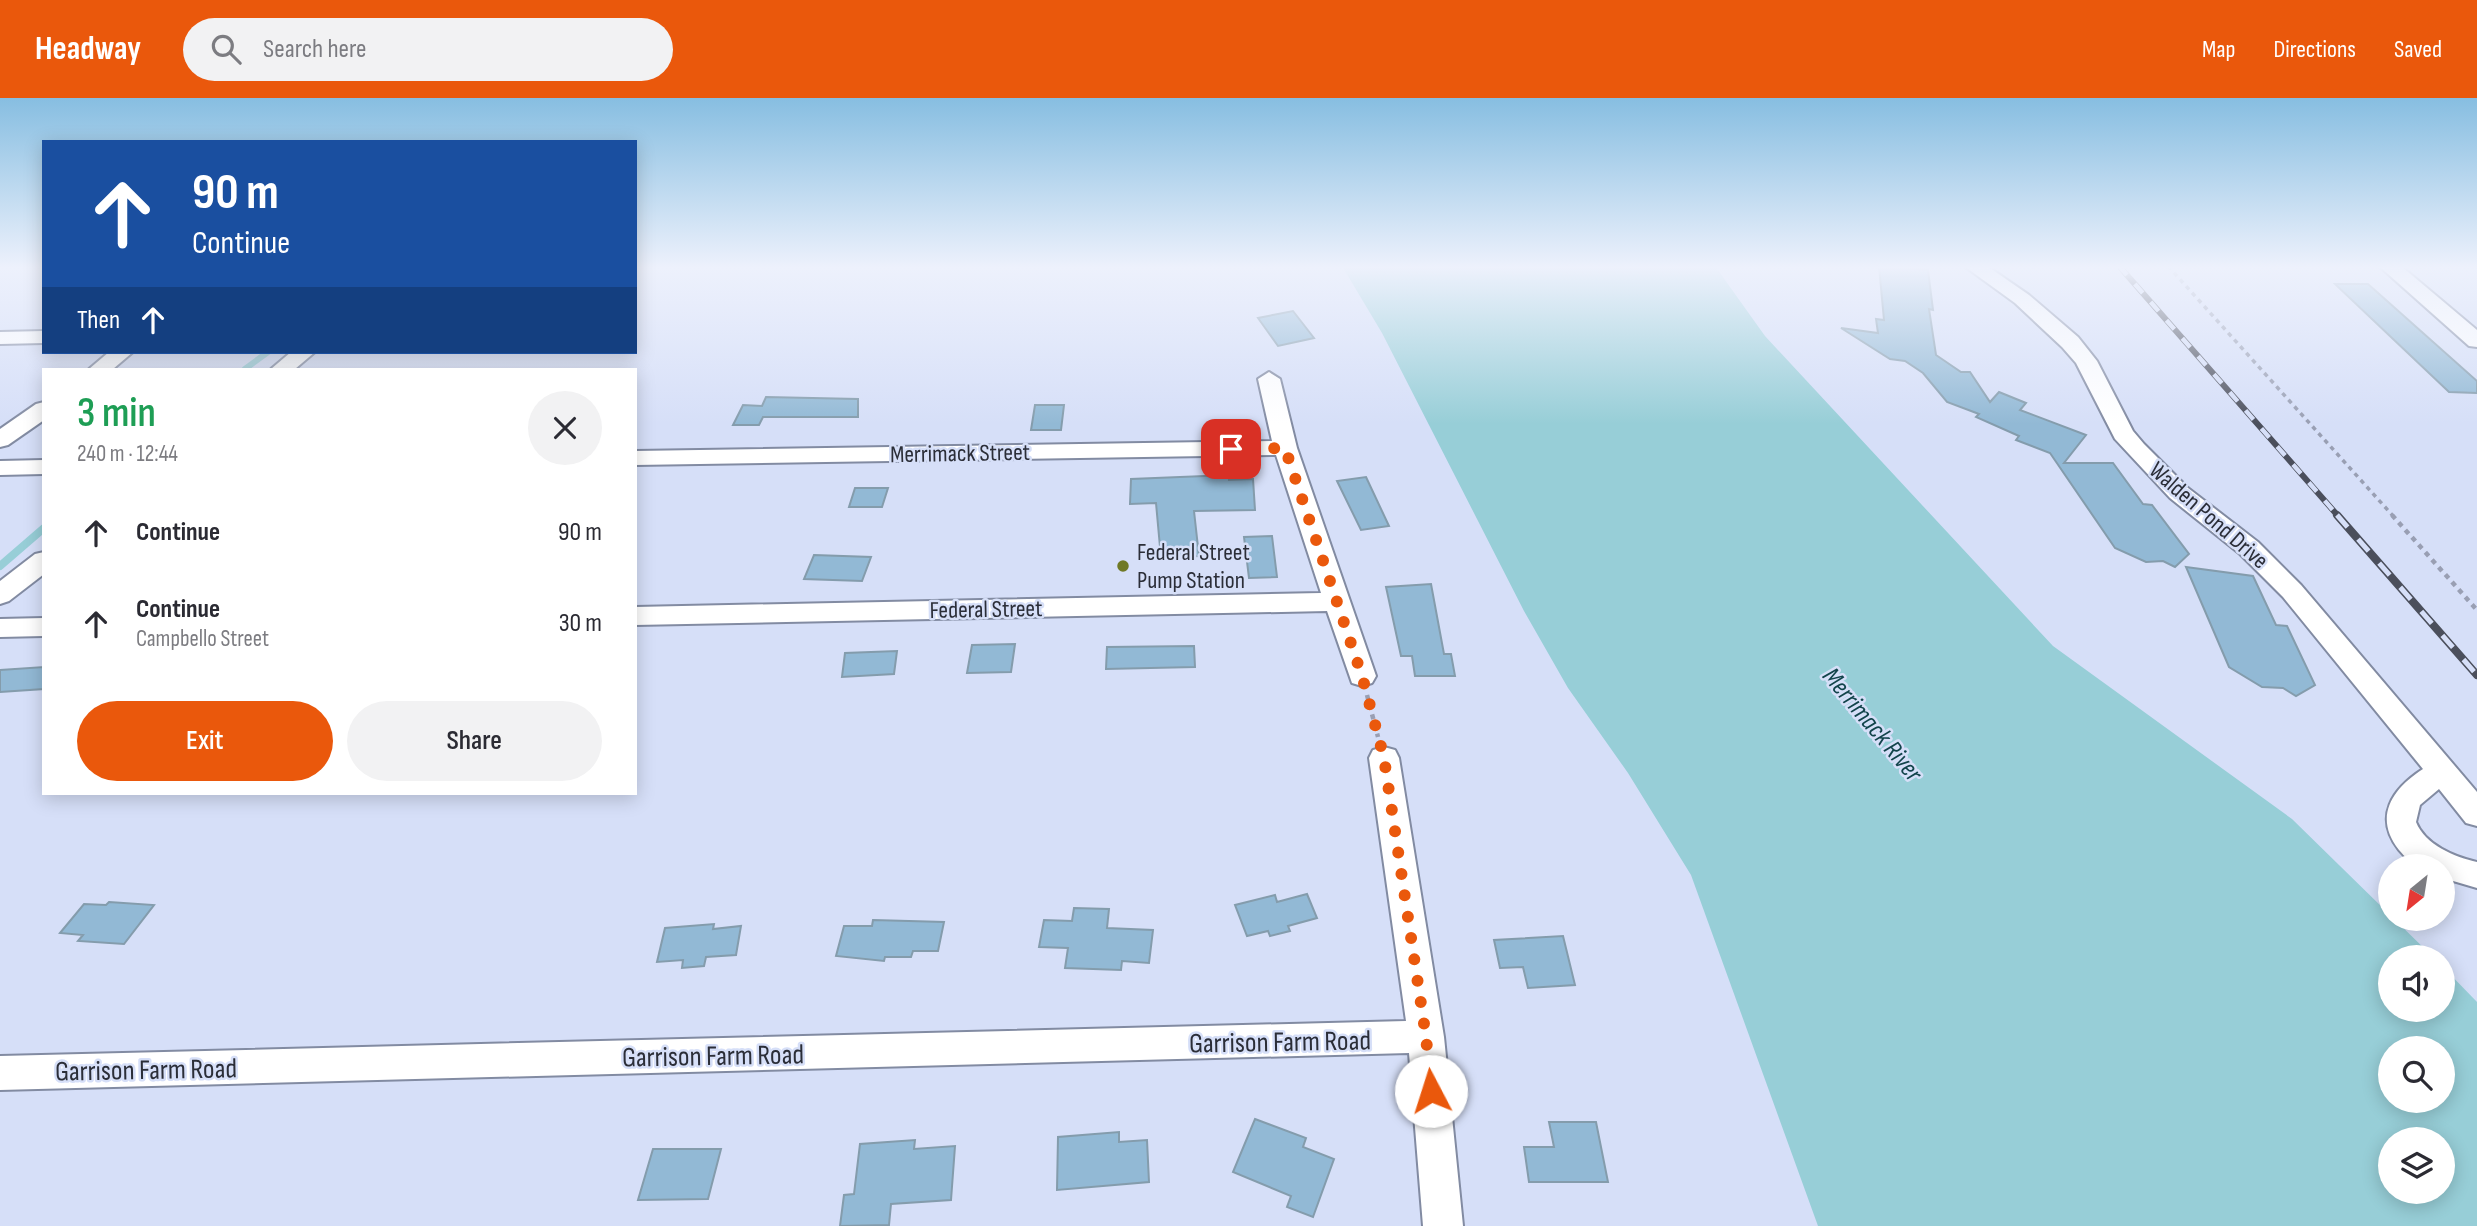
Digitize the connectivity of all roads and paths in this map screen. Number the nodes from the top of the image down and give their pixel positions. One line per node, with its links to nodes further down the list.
1 (2044, 319): 27 (street, Walden Pond Drive)
2 (2215, 319): 21 (path)
3 (2451, 319): 6 (street)
4 (42, 337): 5 (street)
5 (0, 338)
6 (2477, 341)
7 (119, 354): 9 (street)
8 (301, 354): 10 (street)
9 (101, 368)
10 (283, 368)
11 (1269, 379): 14 (street)
12 (42, 410): 13 (street)
13 (0, 440)
14 (1285, 448): 15 (street, Merrimack Street); 20 (street)
15 (637, 458)
16 (42, 467): 17 (street)
17 (0, 468)
18 (42, 562): 19 (street)
19 (0, 595)
20 (1337, 602): 22 (street, Federal Street); 25 (street)
21 (2477, 610)
22 (637, 616)
23 (42, 627): 24 (street)
24 (0, 628)
25 (1362, 676): 26 (path)
26 (1384, 758): 30 (street)
27 (2442, 772): 28 (street, Walden Pond Drive); 29 (street)
28 (2477, 814)
29 (2477, 875)
30 (1426, 1037): 31 (street, Garrison Farm Road); 32 (street)
31 (0, 1073)
32 (1443, 1226)

